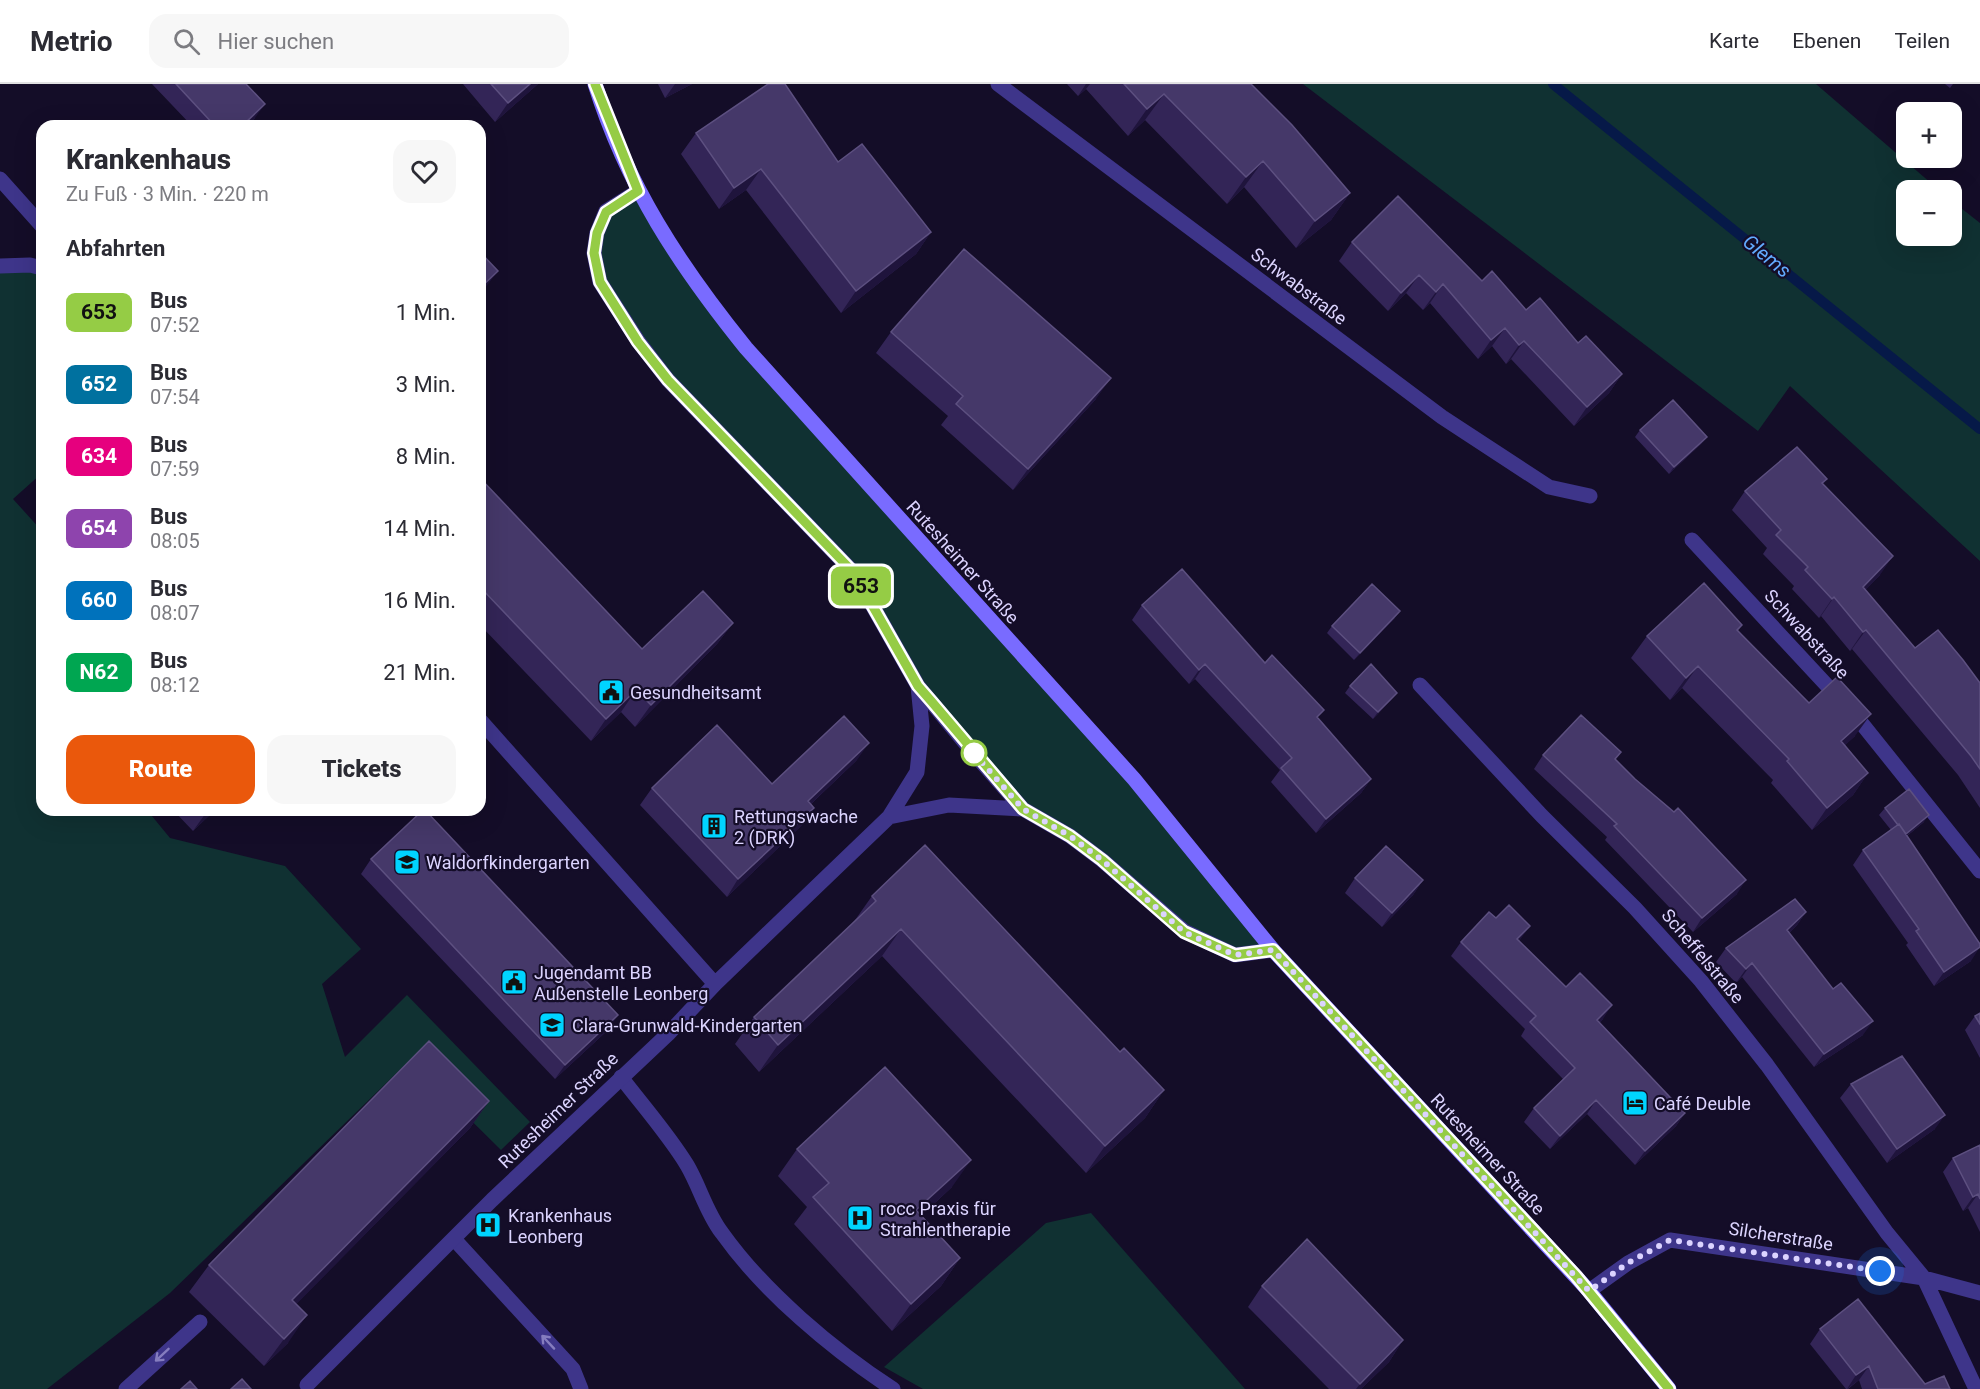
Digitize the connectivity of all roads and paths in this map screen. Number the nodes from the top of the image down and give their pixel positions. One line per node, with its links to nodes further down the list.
1 (595, 84): 4 (street, Rutesheimer Straße)
2 (998, 84): 8 (street, Schwabstraße)
3 (0, 179): 5 (street)
4 (638, 191): 10 (street, Rutesheimer Straße); 16 (street, Rutesheimer Straße)
5 (36, 219)
6 (0, 266): 7 (street)
7 (36, 266)
8 (1590, 496)
9 (1692, 540): 15 (street, Schwabstraße)
10 (918, 686): 13 (street, Rutesheimer Straße); 14 (street, Rutesheimer Straße)
11 (1420, 686): 20 (street, Scheffelstraße)
12 (486, 727): 17 (street)
13 (1023, 809): 14 (street, Rutesheimer Straße); 16 (street, Rutesheimer Straße)
14 (889, 817): 17 (street, Rutesheimer Straße)
15 (1980, 870)
16 (1273, 950): 21 (street, Rutesheimer Straße)
17 (715, 984): 18 (street, Rutesheimer Straße)
18 (621, 1077): 19 (street, Rutesheimer Straße); 27 (street)
19 (454, 1239): 24 (street, Rutesheimer Straße); 26 (street, one-way to 19)
20 (1924, 1278): 21 (street, Silcherstraße); 22 (street, Silcherstraße); 29 (street, Scheffelstraße)
21 (1589, 1291): 28 (street, Rutesheimer Straße)
22 (1980, 1293)
23 (200, 1322): 25 (street, one-way to 25)
24 (305, 1387)
25 (126, 1389)
26 (581, 1389)
27 (893, 1389)
28 (1669, 1389)
29 (1976, 1389)

